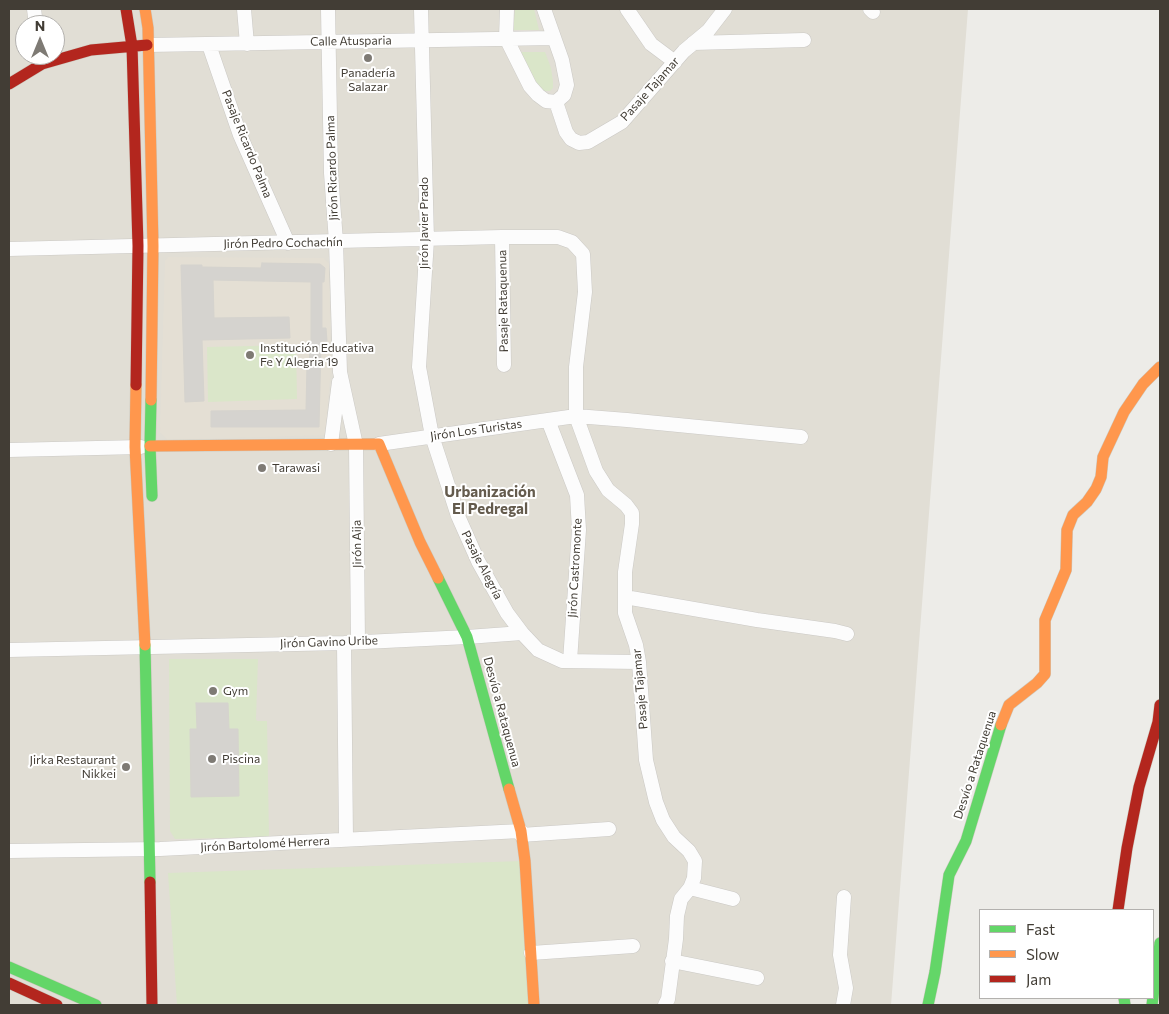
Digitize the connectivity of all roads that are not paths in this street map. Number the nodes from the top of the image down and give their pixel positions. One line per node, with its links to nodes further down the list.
1 (126, 9): 19 (main road)
2 (145, 9): 17 (main road)
3 (244, 9): 16 (street)
4 (328, 9): 14 (street, Jirón Ricardo Palma)
5 (421, 9): 12 (street, Jirón Javier Prado)
6 (507, 9): 10 (street)
7 (544, 9): 11 (street)
8 (628, 9): 21 (street)
9 (725, 9): 15 (street, Pasaje Tajamar)
10 (506, 38): 11 (street, Calle Atusparia); 12 (street, Calle Atusparia); 25 (street)
11 (554, 38): 25 (street)
12 (423, 40): 14 (street, Calle Atusparia); 28 (street, Jirón Javier Prado)
13 (804, 40): 15 (street)
14 (329, 42): 16 (street, Calle Atusparia); 29 (street, Jirón Ricardo Palma)
15 (693, 43): 21 (street, Pasaje Tajamar)
16 (247, 44): 18 (street, Calle Atusparia)
17 (148, 45): 18 (street, Calle Atusparia); 19 (main road); 32 (main road)
18 (209, 45): 30 (street, Pasaje Ricardo Palma)
19 (132, 46): 20 (main road); 31 (main road)
20 (65, 58)
21 (675, 62): 25 (street, Pasaje Tajamar)
22 (42, 65): 23 (main road); 24 (main road)
23 (9, 84)
24 (9, 97)
25 (551, 101)
26 (502, 238): 27 (street, Jirón Pedro Cochachín); 28 (street, Jirón Pedro Cochachín); 34 (street, Pasaje Rataquenua)
27 (558, 238): 37 (street, Pasaje Tajamar)
28 (426, 240): 29 (street, Jirón Pedro Cochachín); 39 (street, Jirón Javier Prado)
29 (336, 242): 30 (street, Jirón Pedro Cochachín); 36 (street, Jirón Ricardo Palma)
30 (288, 243): 32 (street, Jirón Pedro Cochachín)
31 (138, 246): 32 (street, Jirón Pedro Cochachín); 33 (street, Jirón Pedro Cochachín); 45 (main road)
32 (153, 246): 44 (main road)
33 (9, 249)
34 (504, 366)
35 (1160, 367): 84 (main road, Desvío a Rataquenua)
36 (340, 372): 41 (street); 43 (street, Jirón Ricardo Palma)
37 (576, 416): 38 (street, Jirón Los Turistas); 40 (street, Jirón Los Turistas); 48 (street, Pasaje Tajamar)
38 (548, 420): 39 (street, Jirón Los Turistas); 56 (street, Jirón Castromonte)
39 (432, 436): 42 (street, Jirón Los Turistas); 49 (street, Pasaje Alegría)
40 (801, 437)
41 (331, 444): 43 (main road, Jirón Los Turistas); 44 (main road, Jirón Los Turistas)
42 (379, 444): 43 (main road, Jirón Los Turistas); 51 (main road, Desvío a Rataquenua)
43 (356, 445): 52 (street, Jirón Aija)
44 (150, 446): 45 (street); 47 (main road)
45 (135, 447): 46 (street); 54 (main road)
46 (9, 450)
47 (152, 506)
48 (625, 597): 50 (street); 57 (street, Pasaje Tajamar)
49 (522, 633): 51 (street, Jirón Gavino Uribe); 56 (street)
50 (847, 634)
51 (467, 637): 52 (street, Jirón Gavino Uribe); 61 (main road, Desvío a Rataquenua)
52 (358, 642): 53 (street, Jirón Gavino Uribe)
53 (344, 643): 54 (street, Jirón Gavino Uribe); 62 (street)
54 (154, 646): 55 (street, Jirón Gavino Uribe); 63 (main road)
55 (9, 650)
56 (570, 662): 57 (street)
57 (639, 662): 65 (street, Pasaje Tajamar)
58 (1160, 705): 68 (main road)
59 (159, 752): 63 (main road)
60 (609, 829): 61 (street, Jirón Bartolomé Herrera)
61 (521, 833): 62 (street, Jirón Bartolomé Herrera); 71 (main road, Desvío a Rataquenua)
62 (346, 839): 63 (street, Jirón Bartolomé Herrera)
63 (154, 849): 64 (street, Jirón Bartolomé Herrera); 72 (main road); 80 (main road)
64 (9, 851)
65 (690, 888): 67 (street); 73 (street, Pasaje Tajamar)
66 (844, 897): 83 (street)
67 (733, 899)
68 (1118, 909)
69 (1160, 943): 77 (main road)
70 (633, 946): 71 (street)
71 (531, 953): 81 (main road, Desvío a Rataquenua)
72 (163, 956)
73 (672, 961): 75 (street); 82 (street, Pasaje Tajamar)
74 (9, 967): 79 (main road)
75 (757, 978)
76 (9, 984): 78 (main road)
77 (1154, 990)
78 (57, 1005)
79 (96, 1005)
80 (152, 1005)
81 (534, 1005)
82 (665, 1005)
83 (843, 1005)
84 (928, 1005)

